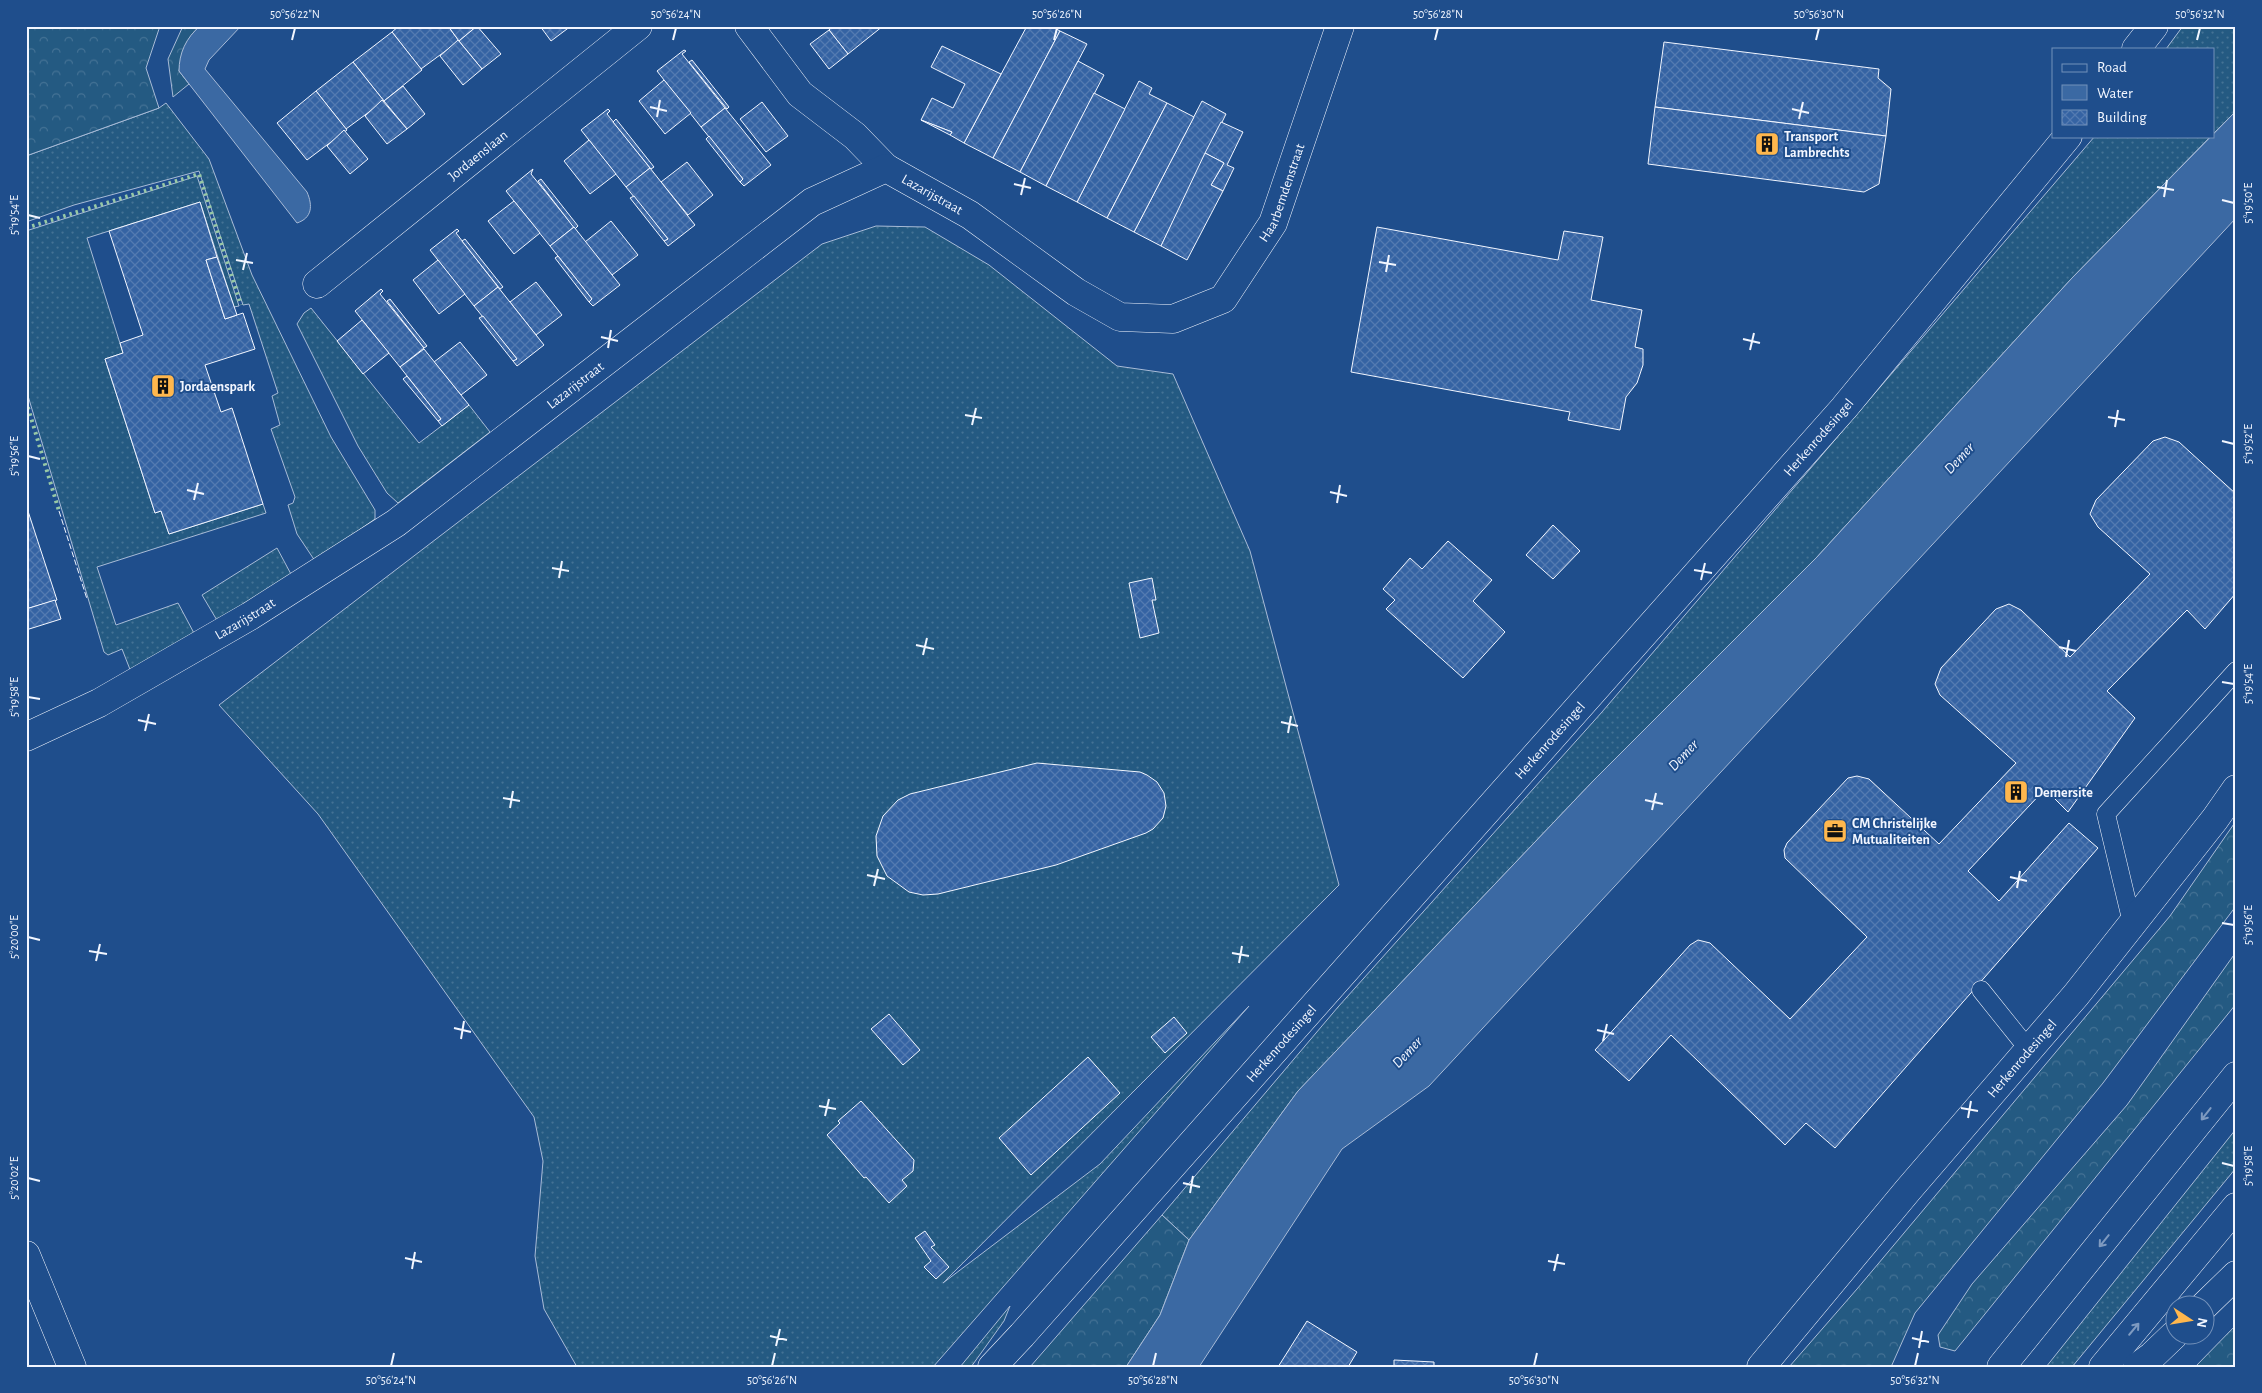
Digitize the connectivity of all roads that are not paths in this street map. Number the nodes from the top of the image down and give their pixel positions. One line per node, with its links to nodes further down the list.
1 (638, 26): 8 (main road, Jordaenslaan)
2 (749, 26): 7 (main road)
3 (1340, 26): 9 (main road, Haarbemdenstraat)
4 (2154, 26): 5 (main road)
5 (2137, 48)
6 (2066, 138): 21 (main road, Herkenrodesingel)
7 (886, 168): 9 (main road, Lazarijstraat); 11 (main road, Lazarijstraat)
8 (317, 284)
9 (1173, 319)
10 (2236, 671): 13 (lane)
11 (26, 737)
12 (2236, 789): 13 (main road, Herkenrodesingel)
13 (2132, 923): 15 (main road, Herkenrodesingel)
14 (1981, 990): 15 (lane)
15 (2029, 1050): 26 (main road, Herkenrodesingel)
16 (2236, 1076): 27 (main road, one-way to 27)
17 (2236, 1207): 28 (main road, one-way to 17)
18 (26, 1255): 23 (main road)
19 (2236, 1275): 20 (main road)
20 (2214, 1296)
21 (1022, 1335): 24 (main road, Herkenrodesingel); 25 (main road, Herkenrodesingel)
22 (2164, 1345): 29 (main road)
23 (72, 1367)
24 (992, 1367)
25 (1005, 1367)
26 (1761, 1367)
27 (2001, 1367)
28 (2103, 1367)
29 (2137, 1367)

